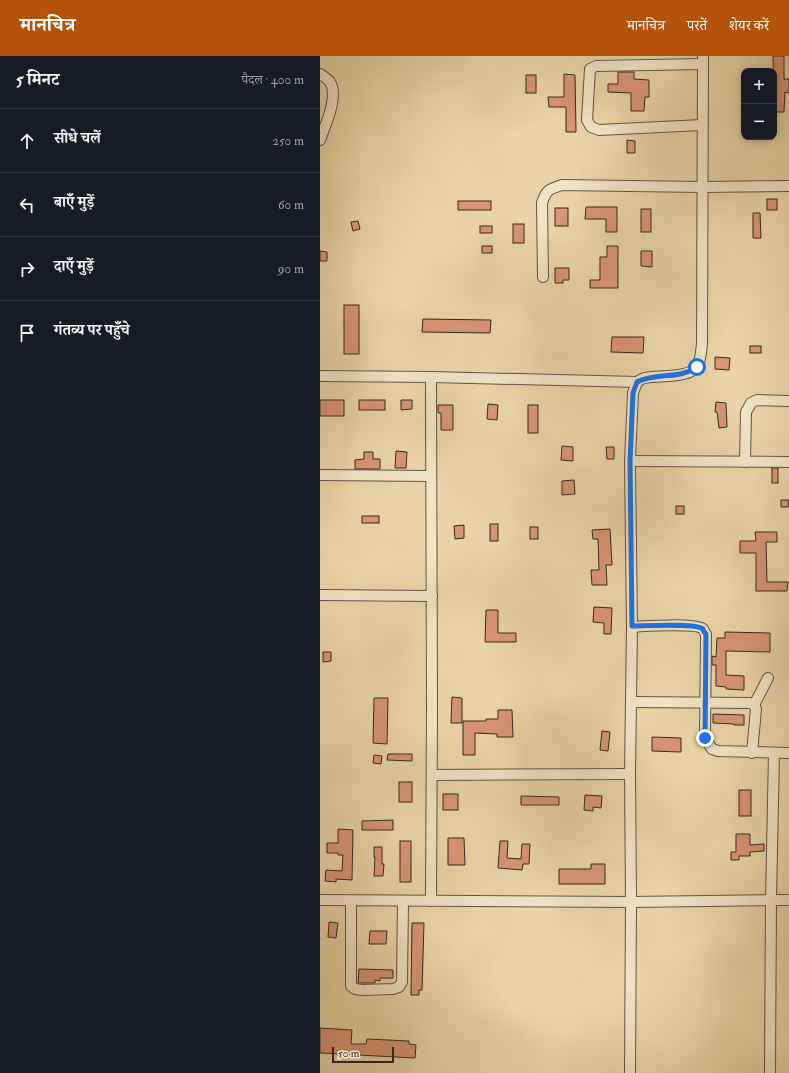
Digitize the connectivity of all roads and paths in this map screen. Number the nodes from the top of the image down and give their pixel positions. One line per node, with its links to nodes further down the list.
1 (703, 60): 3 (street); 3 (street)
2 (320, 74): 4 (street)
3 (702, 125): 6 (street)
4 (320, 140)
5 (789, 186): 6 (street)
6 (702, 187): 7 (street); 10 (street)
7 (543, 277)
8 (320, 376): 9 (street)
9 (431, 377): 10 (street); 16 (street)
10 (637, 382): 12 (street)
11 (789, 400): 13 (street)
12 (630, 461): 13 (street); 19 (street)
13 (745, 462): 14 (street)
14 (789, 462)
15 (320, 476): 16 (street)
16 (431, 476): 18 (street)
17 (320, 595): 18 (street)
18 (432, 596): 28 (street)
19 (632, 626): 21 (street); 22 (street)
20 (768, 678): 23 (street)
21 (632, 702): 22 (street); 27 (street)
22 (705, 703): 23 (street); 24 (street)
23 (754, 705): 24 (street)
24 (752, 753): 25 (street)
25 (774, 753): 26 (street); 30 (street)
26 (789, 754)
27 (630, 774): 28 (street); 35 (street)
28 (432, 775): 34 (street)
29 (320, 900): 32 (street)
30 (771, 900): 31 (street); 35 (street); 37 (street)
31 (789, 900)
32 (351, 901): 33 (street); 33 (street)
33 (403, 901): 34 (street)
34 (431, 901): 35 (street)
35 (631, 902): 36 (street)
36 (630, 1073)
37 (770, 1073)

